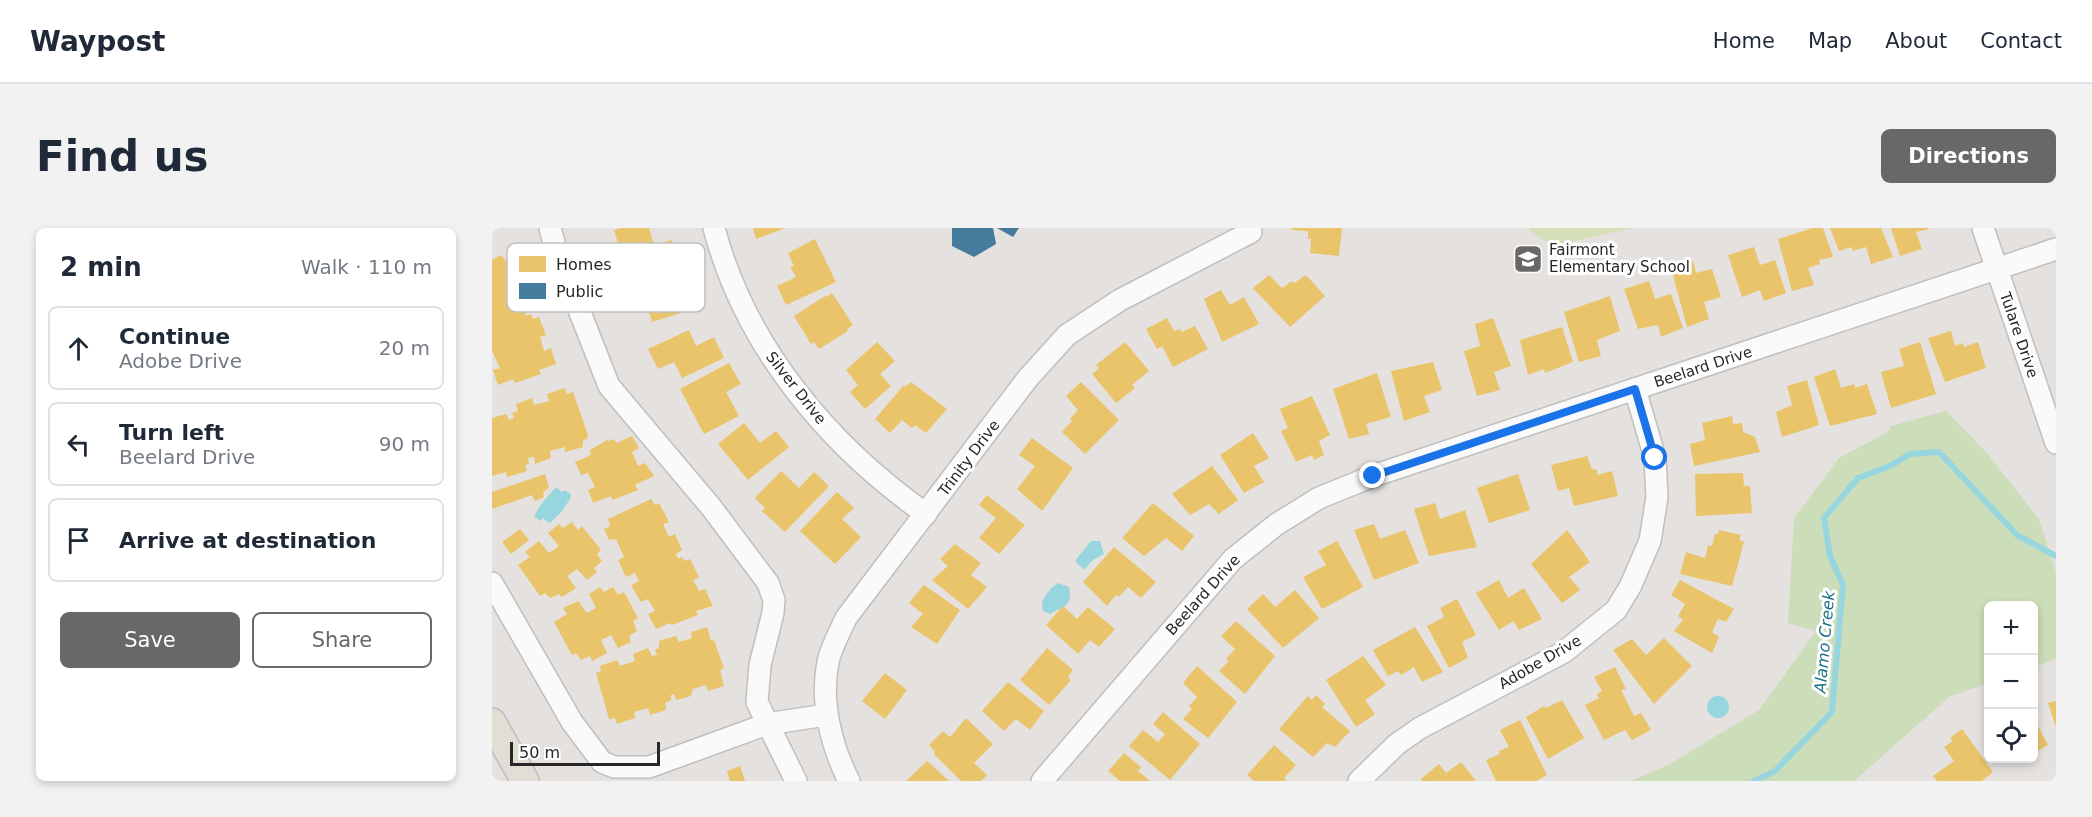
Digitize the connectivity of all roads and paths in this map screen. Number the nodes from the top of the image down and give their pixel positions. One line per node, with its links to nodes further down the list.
1 (550, 228): 5 (street)
2 (714, 228): 11 (street, Silver Drive)
3 (1250, 228): 11 (street, Trinity Drive)
4 (1983, 228): 7 (street, Tulare Drive)
5 (554, 243)
6 (2056, 249): 7 (street, Beelard Drive)
7 (1996, 269): 9 (street, Beelard Drive); 10 (street, Tulare Drive)
8 (580, 312): 15 (street)
9 (1635, 389): 19 (street, Beelard Drive); 20 (street, Adobe Drive)
10 (2056, 443)
11 (926, 514): 13 (street, Trinity Drive)
12 (492, 583): 15 (street)
13 (826, 716): 15 (street); 18 (street, Trinity Drive)
14 (492, 722): 16 (main road)
15 (767, 724): 17 (street)
16 (525, 781)
17 (796, 781)
18 (849, 781)
19 (1042, 781)
20 (1359, 781)

